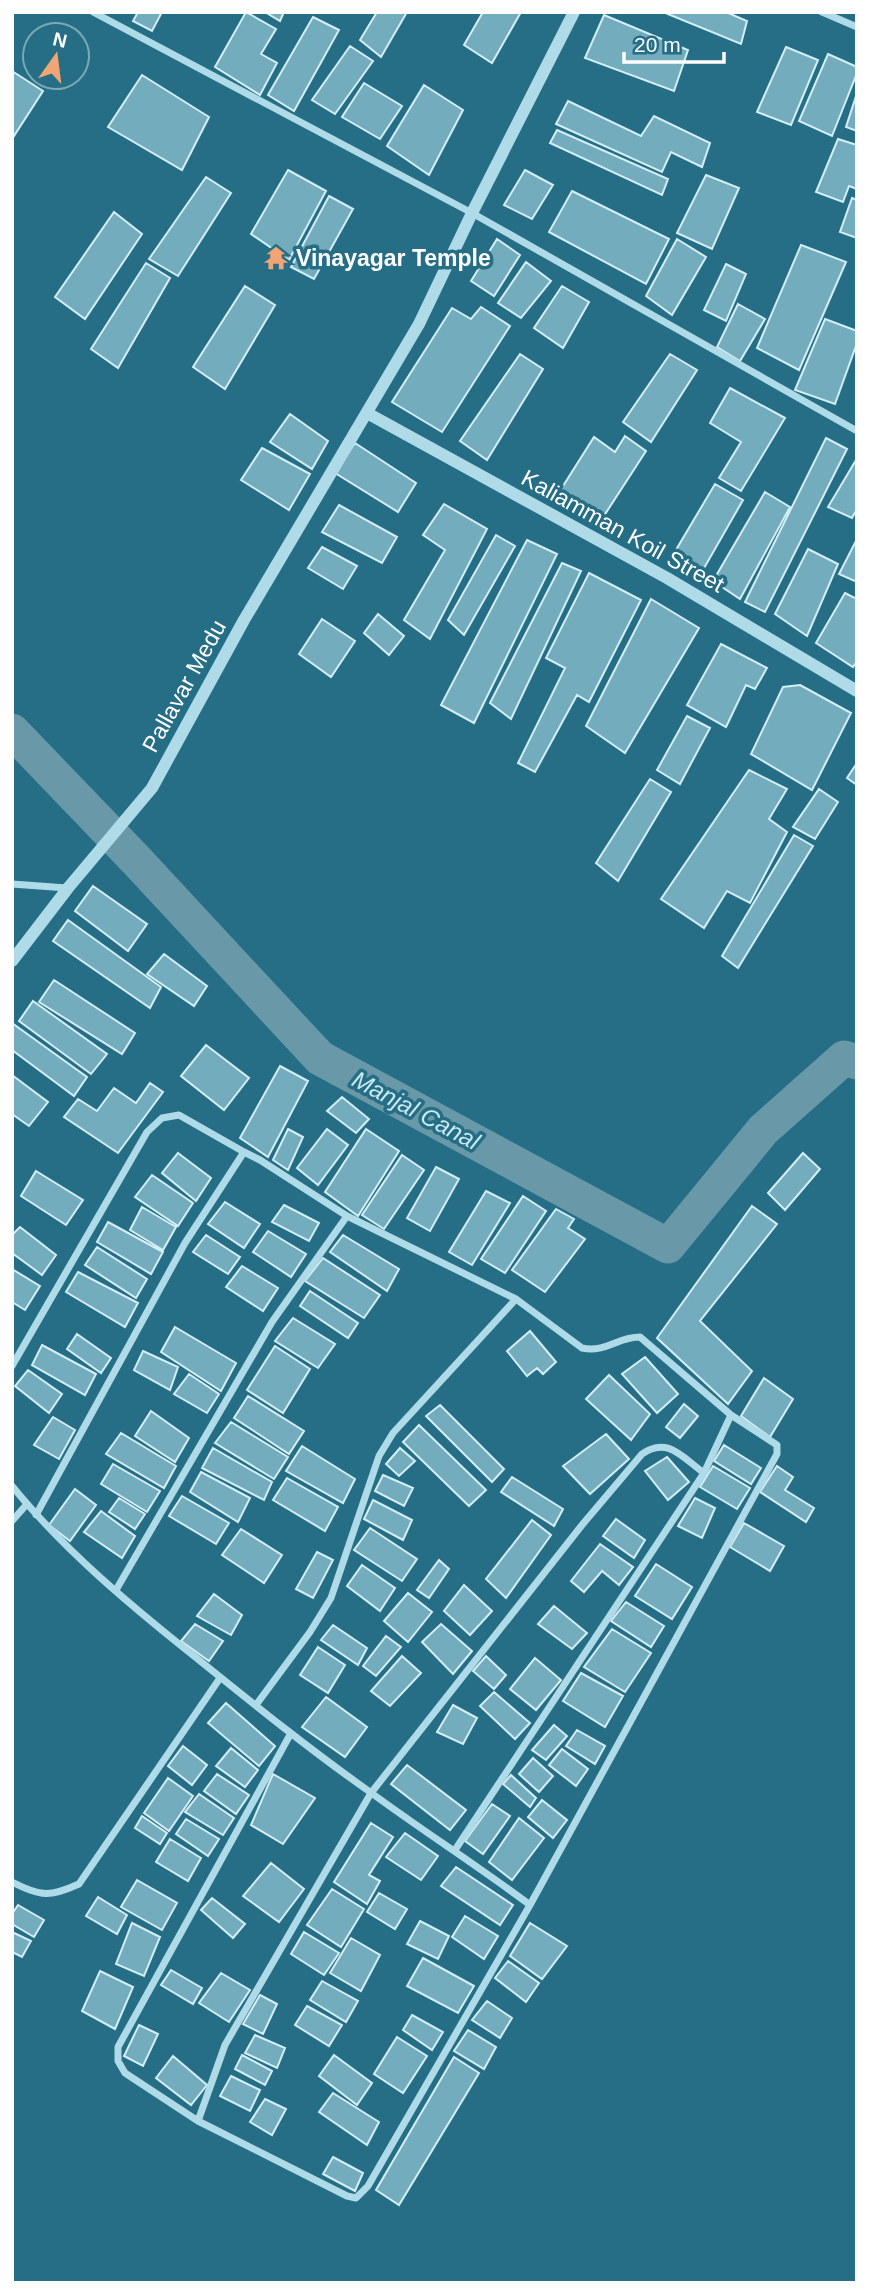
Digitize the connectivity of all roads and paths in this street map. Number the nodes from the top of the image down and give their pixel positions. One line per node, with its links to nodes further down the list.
1 (93, 12): 5 (street)
2 (574, 12): 5 (street, Pallavar Medu)
3 (822, 12): 4 (street)
4 (857, 27)
5 (472, 214): 6 (street, Pallavar Medu); 7 (street)
6 (366, 413): 8 (street, Kaliamman Koil Street); 10 (street, Pallavar Medu)
7 (857, 431)
8 (857, 691)
9 (12, 884): 10 (street)
10 (68, 888): 11 (street, Pallavar Medu)
11 (12, 961)
12 (244, 1152): 13 (street); 15 (street); 20 (street)
13 (347, 1216): 14 (street); 22 (street)
14 (516, 1298): 16 (street); 24 (street)
15 (12, 1366)
16 (732, 1415): 17 (street); 29 (street)
17 (704, 1473): 26 (street); 27 (street)
18 (12, 1486): 19 (street)
19 (27, 1504): 20 (street); 21 (street)
20 (36, 1515): 22 (street)
21 (12, 1521)
22 (116, 1590): 23 (street)
23 (220, 1678): 24 (street); 28 (street)
24 (256, 1705): 25 (street)
25 (291, 1733): 26 (street); 30 (street)
26 (371, 1793): 27 (street); 30 (street)
27 (456, 1850): 29 (street)
28 (12, 1882)
29 (530, 1905): 30 (street)
30 (198, 2121)

